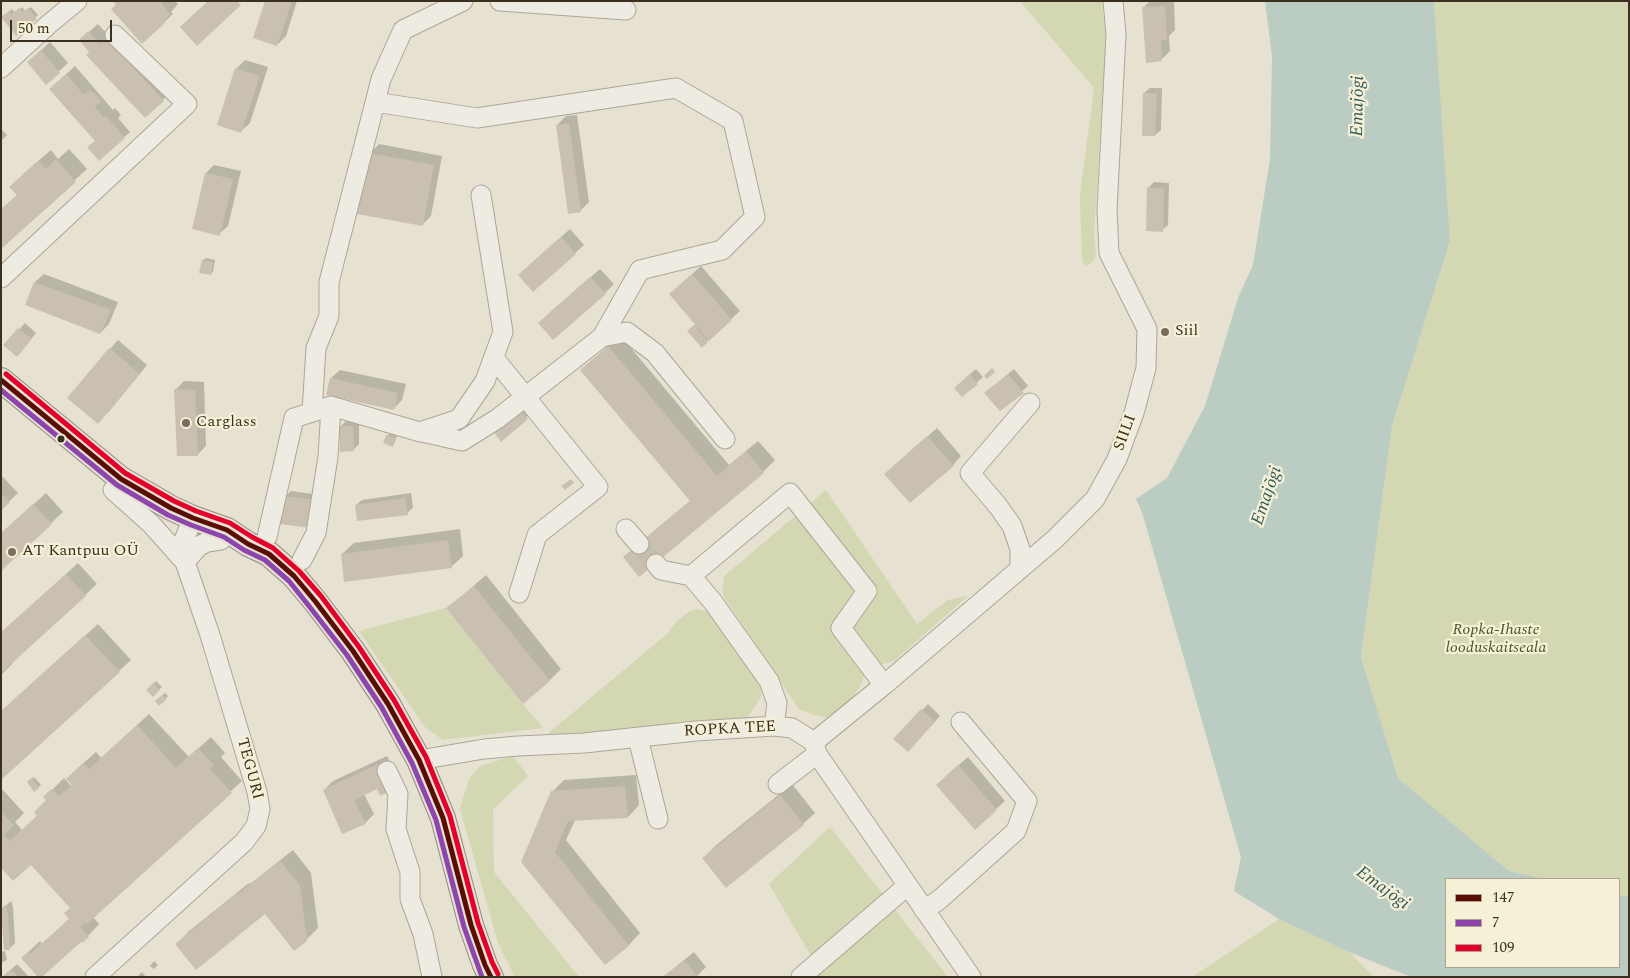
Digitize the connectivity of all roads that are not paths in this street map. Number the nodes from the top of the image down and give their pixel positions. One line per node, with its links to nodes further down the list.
1 (77, 1): 7 (street)
2 (463, 1): 8 (street)
3 (500, 1): 5 (street)
4 (1112, 1): 30 (street, SIILI)
5 (626, 10)
6 (115, 35): 10 (street)
7 (1, 68)
8 (375, 102): 11 (street); 18 (street)
9 (481, 195): 12 (street)
10 (1, 278)
11 (602, 336): 14 (street); 20 (street)
12 (494, 358): 14 (street); 19 (street)
13 (1, 380): 22 (main road)
14 (525, 397): 19 (street); 32 (street)
15 (1, 399): 21 (main road)
16 (1030, 403): 30 (street)
17 (331, 406): 18 (street); 19 (street); 27 (street)
18 (312, 412): 25 (street)
19 (420, 432)
20 (725, 439)
21 (113, 490): 22 (main road); 28 (street)
22 (191, 524): 24 (main road); 25 (main road); 28 (street, TEGURI)
23 (626, 530): 26 (street)
24 (222, 540): 25 (main road); 28 (street)
25 (258, 540): 38 (main road)
26 (639, 544)
27 (302, 560)
28 (185, 562): 44 (street, TEGURI)
29 (656, 564): 31 (street)
30 (1020, 569): 33 (street, SIILI)
31 (691, 576): 33 (street); 35 (street)
32 (519, 593)
33 (884, 684): 37 (street, SIILI)
34 (961, 722): 43 (street)
35 (774, 726): 36 (street, ROPKA TEE); 37 (street, ROPKA TEE)
36 (638, 738): 38 (street, ROPKA TEE); 41 (street)
37 (816, 748): 40 (street, SIILI); 42 (street, ROPKA TEE)
38 (419, 760): 46 (main road)
39 (388, 771): 45 (street)
40 (778, 784)
41 (658, 819)
42 (907, 886): 43 (street, ROPKA TEE); 47 (street)
43 (924, 910): 48 (street, ROPKA TEE)
44 (95, 977)
45 (432, 977)
46 (491, 977)
47 (801, 977)
48 (971, 977)

